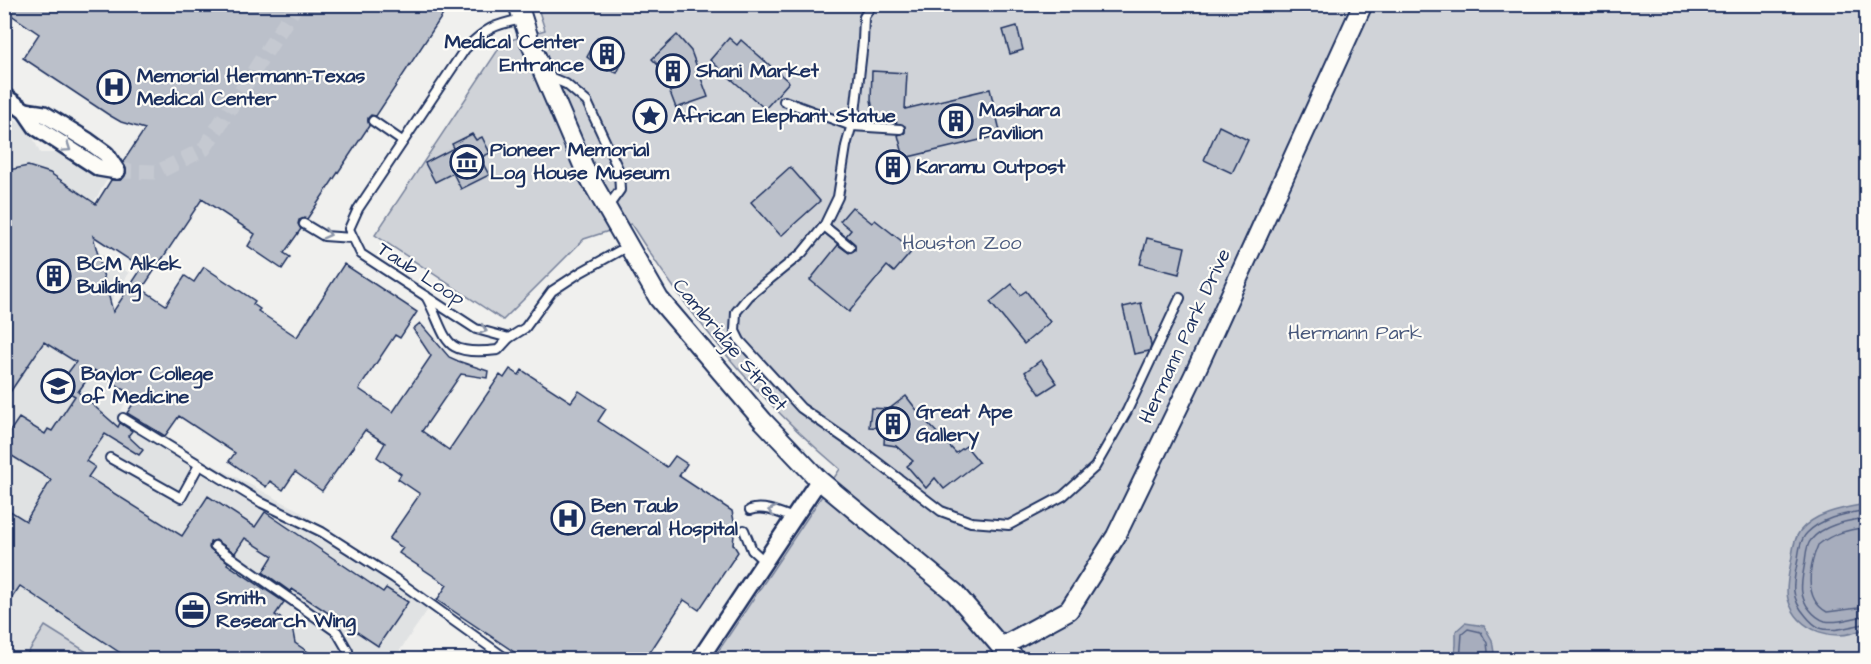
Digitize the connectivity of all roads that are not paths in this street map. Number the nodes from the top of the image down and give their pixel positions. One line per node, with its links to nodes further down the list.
1 (872, 4): 9 (lane)
2 (1363, 4): 30 (street, Hermann Park Drive)
3 (520, 11): 4 (street, Cambridge Street); 11 (lane, Taub Loop)
4 (544, 75): 12 (street, Cambridge Street); 12 (lane)
5 (4, 96): 7 (street)
6 (784, 101): 9 (lane)
7 (26, 111): 7 (street, one-way to 7)
8 (373, 121): 11 (lane)
9 (852, 126): 10 (lane); 14 (lane)
10 (900, 129)
11 (402, 141): 15 (lane, Taub Loop)
12 (607, 209): 16 (street, Cambridge Street)
13 (304, 224): 15 (lane, one-way to 15)
14 (824, 226): 17 (lane); 19 (lane)
15 (352, 238): 18 (lane, Taub Loop)
16 (628, 246): 20 (lane); 24 (street, Cambridge Street)
17 (850, 247)
18 (425, 295): 20 (lane, Taub Loop, one-way to 20); 20 (lane)
19 (1180, 298)
20 (509, 338)
21 (123, 418): 23 (lane)
22 (110, 458): 23 (lane)
23 (199, 465): 32 (lane)
24 (819, 480): 26 (street); 30 (street, Cambridge Street)
25 (750, 510): 26 (lane, one-way to 25)
26 (793, 518): 29 (street)
27 (744, 530): 29 (lane)
28 (214, 546): 31 (lane)
29 (764, 561): 33 (street)
30 (1003, 653): 34 (street, Cambridge Street)
31 (349, 660)
32 (508, 660)
33 (699, 660)
34 (1017, 660)

